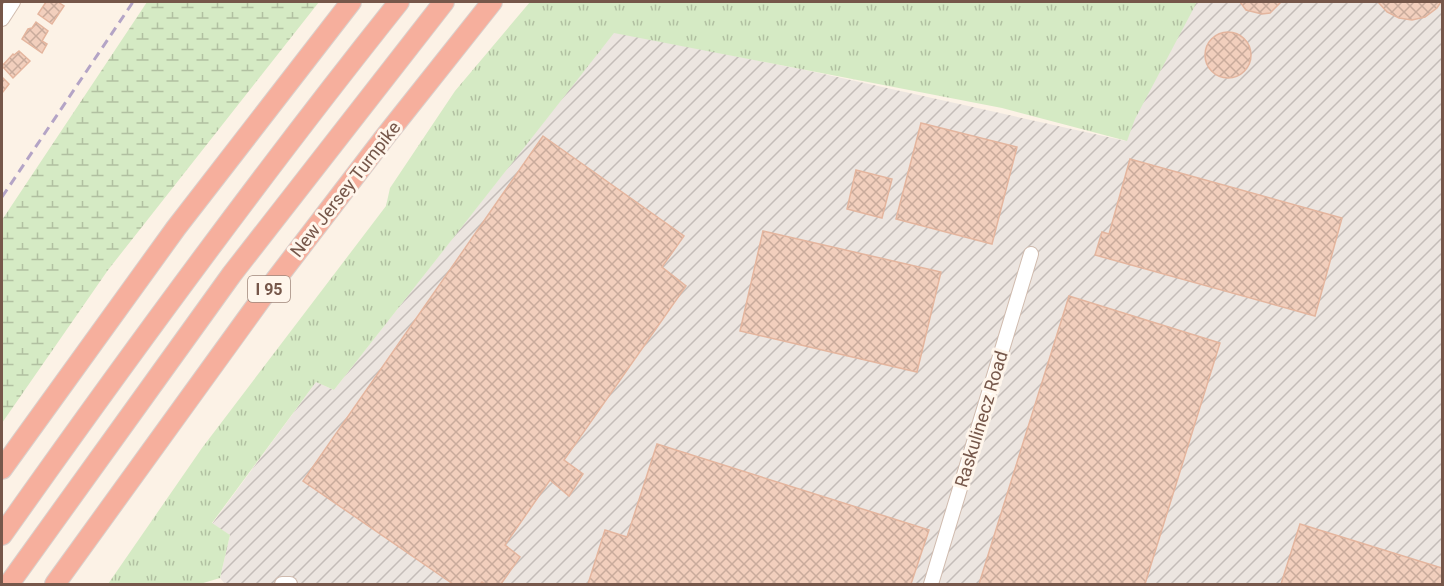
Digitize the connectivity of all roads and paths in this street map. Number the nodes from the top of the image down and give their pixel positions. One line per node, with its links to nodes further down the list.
1 (13, 2): 6 (street)
2 (351, 2): 8 (highway)
3 (399, 2): 9 (highway)
4 (444, 2): 10 (highway, New Jersey Turnpike / I 95)
5 (492, 2): 11 (highway, New Jersey Turnpike / I 95)
6 (2, 19)
7 (1031, 254): 14 (street, Raskulinecz Road)
8 (2, 469)
9 (2, 535)
10 (9, 585)
11 (55, 585)
12 (282, 585): 13 (street)
13 (291, 585)
14 (931, 585)

